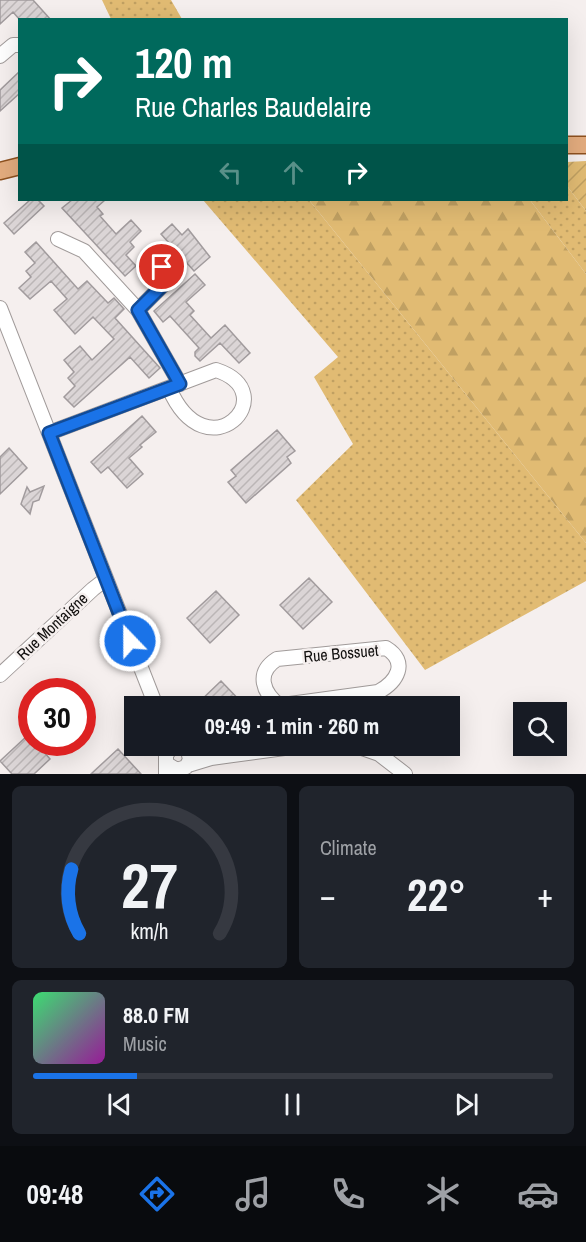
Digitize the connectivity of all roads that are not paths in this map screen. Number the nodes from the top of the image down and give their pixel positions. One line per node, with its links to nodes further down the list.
1 (18, 45): 2 (street)
2 (0, 56)
3 (568, 145): 4 (main road)
4 (586, 145)
5 (58, 239): 8 (street)
6 (162, 267): 8 (street)
7 (0, 308): 10 (street)
8 (138, 310): 9 (street)
9 (174, 386): 9 (street); 10 (street)
10 (49, 433): 11 (street)
11 (106, 579): 12 (street, Rue Montaigne); 13 (street)
12 (0, 675)
13 (152, 696)
14 (269, 696): 15 (street, Rue Bossuet)
15 (349, 696)
16 (225, 756): 18 (street)
17 (382, 756): 19 (street)
18 (174, 759)
19 (405, 774)

